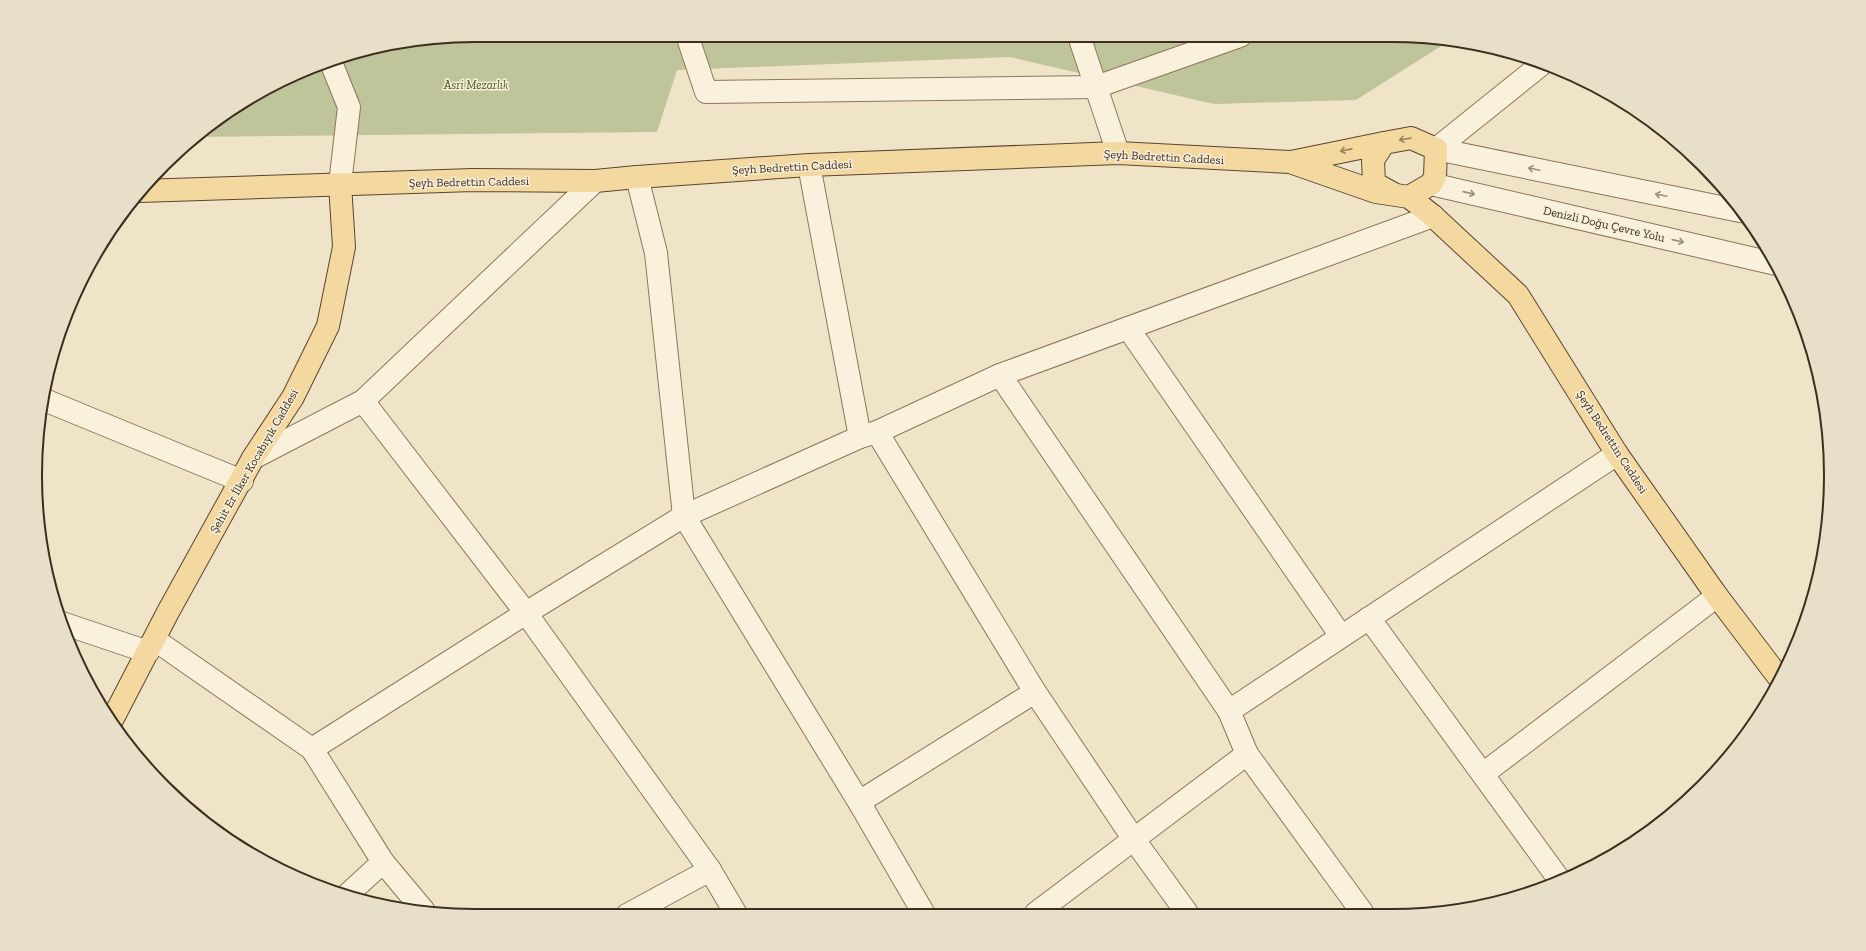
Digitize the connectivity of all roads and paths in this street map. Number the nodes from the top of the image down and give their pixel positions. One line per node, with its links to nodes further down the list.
1 (689, 42): 6 (street)
2 (1081, 42): 6 (street)
3 (1223, 42): 6 (street)
4 (333, 66): 14 (street)
5 (1537, 68): 8 (street)
6 (1096, 87): 9 (street)
7 (1384, 143): 8 (main road, one-way to 7); 10 (main road, one-way to 10); 17 (main road)
8 (1436, 149): 15 (main road); 18 (street, one-way to 8)
9 (1118, 153): 10 (main road, Şeyh Bedrettin Caddesi); 11 (main road, Şeyh Bedrettin Caddesi)
10 (1290, 162): 17 (main road, Şeyh Bedrettin Caddesi)
11 (809, 165): 12 (main road, Şeyh Bedrettin Caddesi); 25 (street)
12 (637, 176): 13 (main road, Şeyh Bedrettin Caddesi); 29 (street)
13 (595, 181): 14 (main road, Şeyh Bedrettin Caddesi); 24 (street)
14 (340, 184): 16 (main road, Şeyh Bedrettin Caddesi); 27 (main road, Şehit Er İlker Kocabıyık Caddesi)
15 (1431, 184): 17 (main road); 19 (main road); 20 (street, Denizli Doğu Çevre Yolu, one-way to 20)
16 (149, 191)
17 (1403, 196): 19 (main road, Şeyh Bedrettin Caddesi)
18 (1732, 209)
19 (1433, 216): 21 (street); 26 (main road, Şeyh Bedrettin Caddesi)
20 (1768, 262)
21 (1128, 328): 22 (street); 34 (street)
22 (1000, 375): 25 (street); 38 (street)
23 (49, 401): 28 (street)
24 (363, 401): 27 (street); 31 (street)
25 (868, 435): 29 (street); 37 (street)
26 (1617, 454): 30 (main road, Şeyh Bedrettin Caddesi); 32 (street)
27 (253, 458): 28 (main road, Şehit Er İlker Kocabıyık Caddesi)
28 (242, 481): 35 (main road, Şehit Er İlker Kocabıyık Caddesi)
29 (684, 516): 31 (street); 43 (street)
30 (1717, 596): 36 (main road, Şeyh Bedrettin Caddesi); 42 (street)
31 (526, 613): 40 (street); 46 (street)
32 (1369, 618): 34 (street); 42 (street)
33 (69, 625): 35 (street)
34 (1341, 636): 38 (street)
35 (152, 646): 39 (main road, Şehit Er İlker Kocabıyık Caddesi); 40 (street)
36 (1776, 673)
37 (1035, 692): 43 (street); 44 (street)
38 (1229, 711): 41 (street)
39 (115, 715)
40 (312, 749): 45 (street)
41 (1247, 754): 44 (street); 55 (street)
42 (1483, 774): 47 (street)
43 (859, 802): 52 (street)
44 (1135, 840): 53 (street); 54 (street)
45 (383, 862): 48 (street); 49 (street)
46 (710, 870): 50 (street); 51 (street)
47 (1556, 876)
48 (352, 891)
49 (419, 905)
50 (638, 909)
51 (733, 909)
52 (921, 909)
53 (1041, 909)
54 (1184, 909)
55 (1353, 909)

